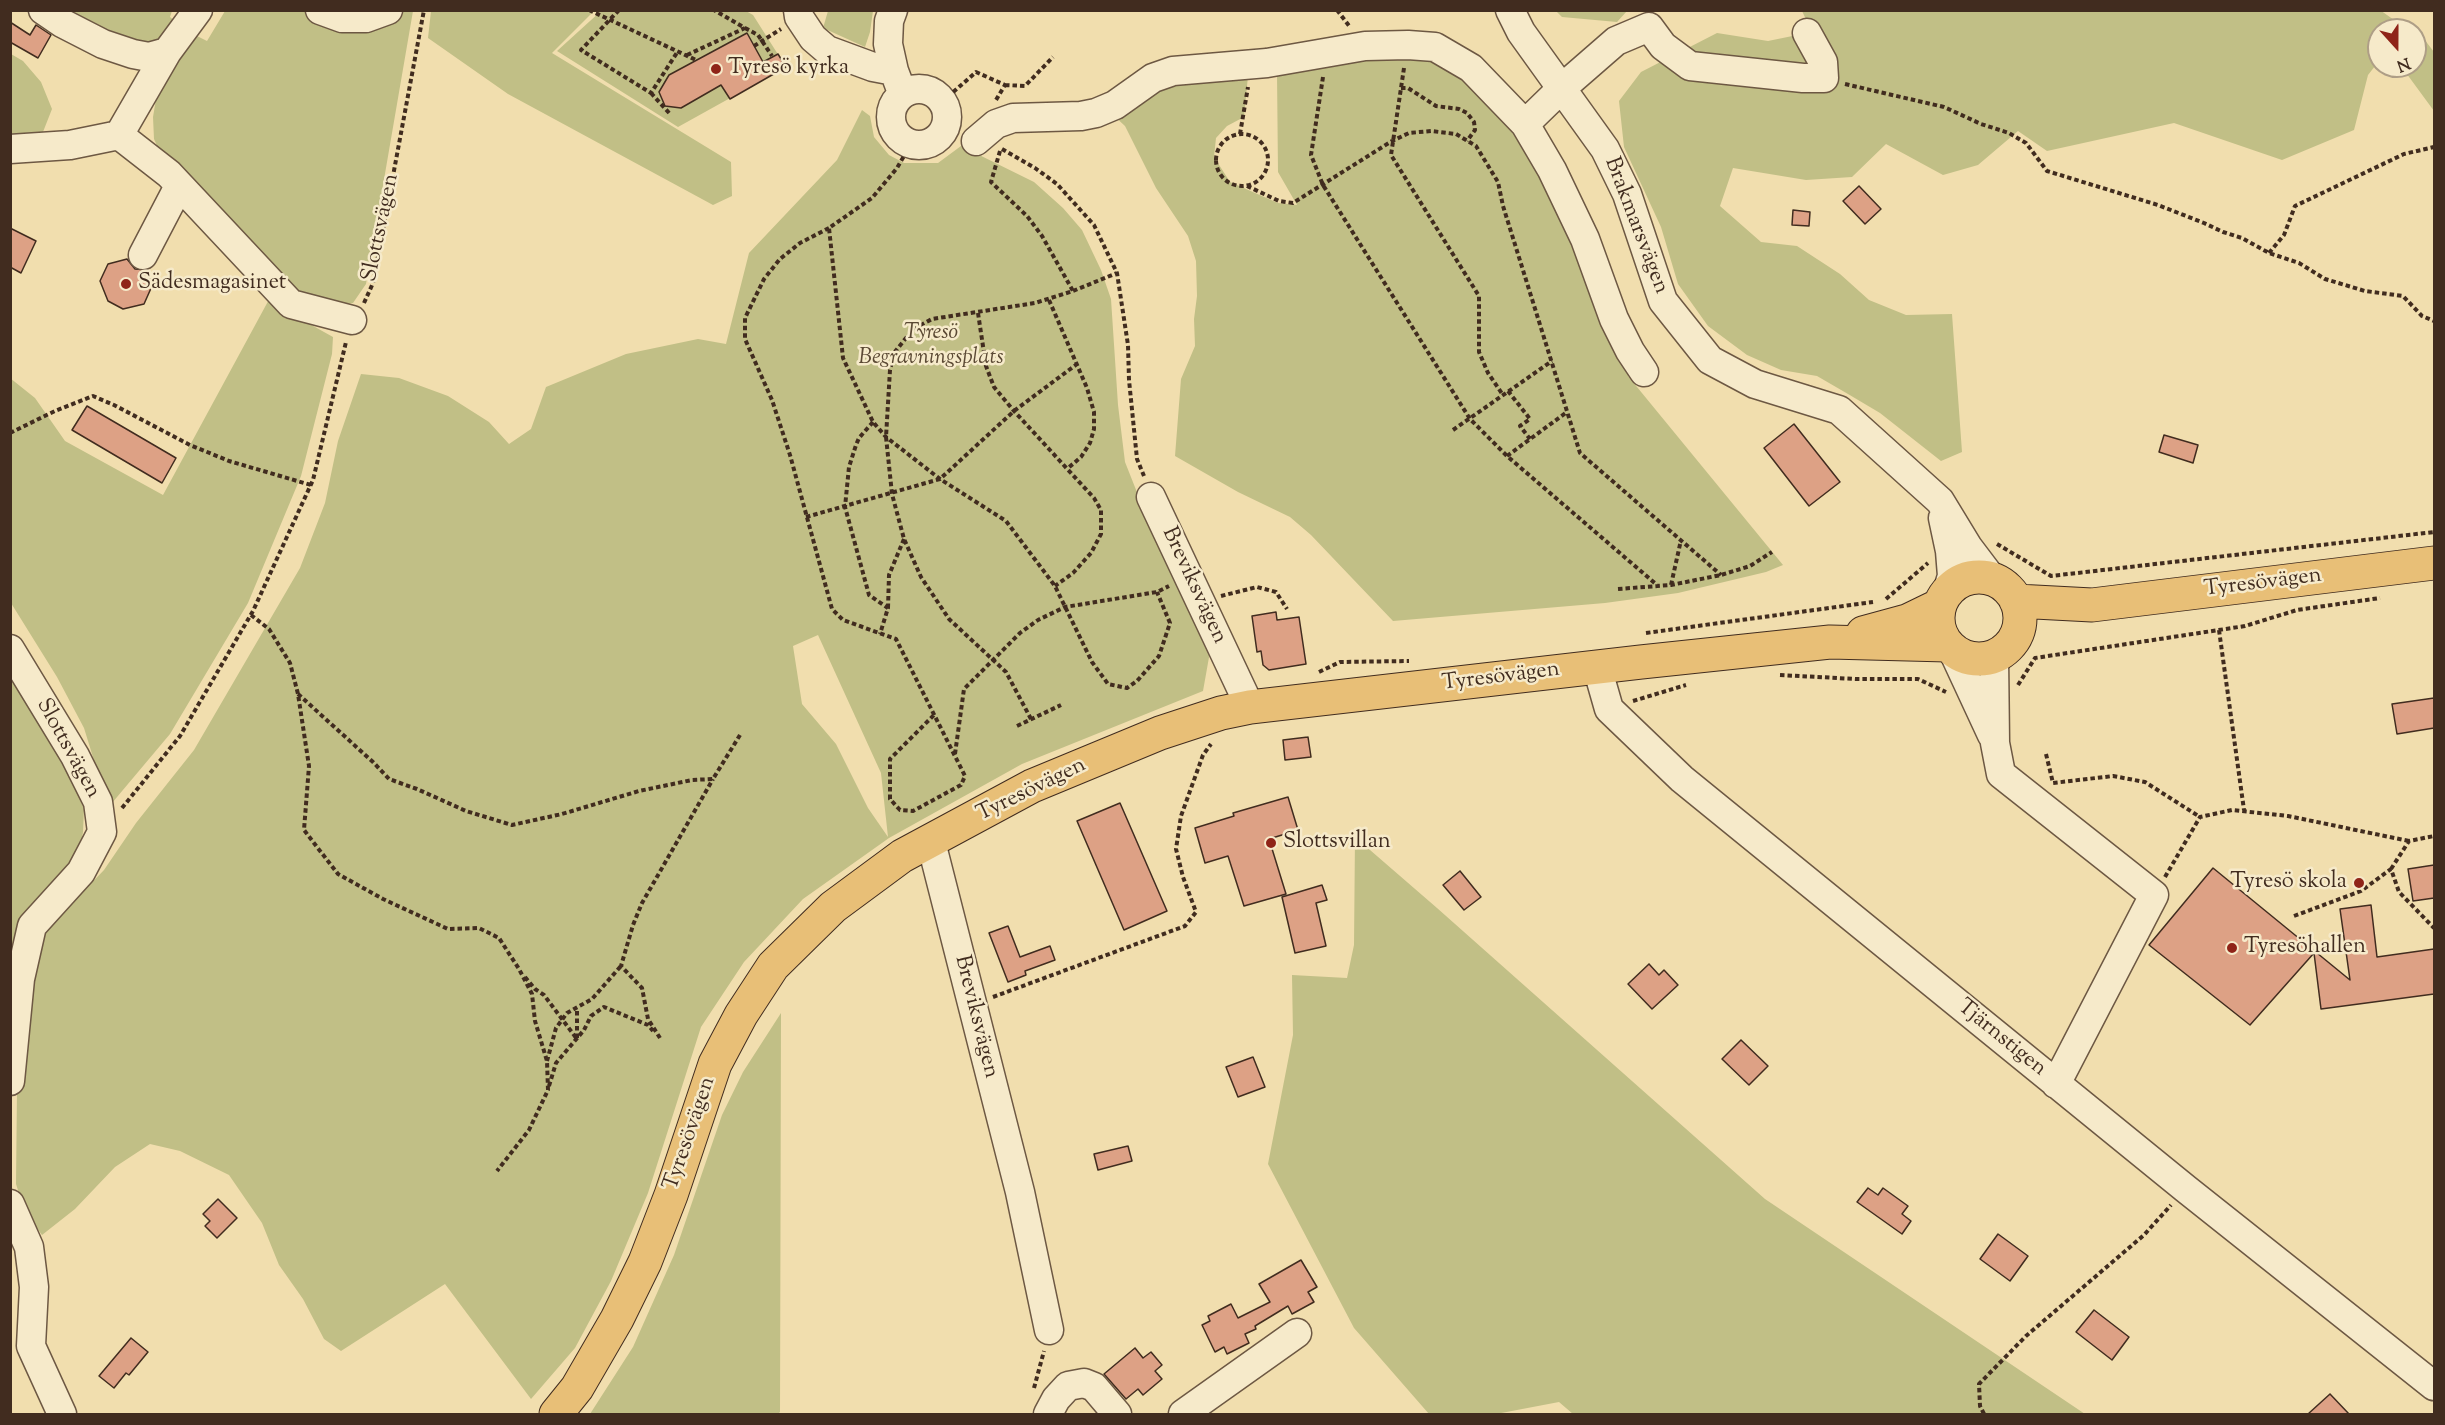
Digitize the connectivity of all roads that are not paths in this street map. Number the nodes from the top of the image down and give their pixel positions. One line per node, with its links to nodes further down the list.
1 (43, 10): 9 (street)
2 (198, 10): 9 (street)
3 (320, 10): 4 (street)
4 (388, 10)
5 (798, 10): 10 (street)
6 (893, 10): 10 (street)
7 (1510, 10): 11 (street, Brakmarsvägen)
8 (1807, 33): 11 (street)
9 (166, 52): 13 (street)
10 (898, 83): 10 (street)
11 (1562, 88): 12 (street); 21 (street, Brakmarsvägen)
12 (1525, 124): 14 (street); 19 (street)
13 (118, 135): 15 (street); 16 (street)
14 (991, 138)
15 (10, 149)
16 (179, 186): 17 (street); 18 (street)
17 (143, 255)
18 (352, 320)
19 (1644, 372)
20 (1151, 497): 32 (street, Breviksvägen)
21 (1959, 549): 23 (street, Brakmarsvägen); 24 (street, Brakmarsvägen)
22 (2434, 563): 25 (main road, Tyresövägen)
23 (2004, 590): 24 (main road, Tyresövägen); 25 (main road, Tyresövägen); 27 (main road)
24 (1944, 599): 26 (main road, Tyresövägen); 28 (main road)
25 (2092, 605): 27 (main road, Tyresövägen)
26 (1830, 642): 28 (main road, Tyresövägen); 30 (main road, Tyresövägen)
27 (2005, 645): 28 (main road, Tyresövägen); 31 (street)
28 (1950, 648): 31 (street)
29 (10, 649): 34 (street, Slottsvägen)
30 (1597, 667): 32 (main road, Tyresövägen); 35 (street, Tjärnstigen)
31 (1984, 696): 35 (street)
32 (1236, 710): 33 (main road, Tyresövägen)
33 (931, 842): 37 (street, Breviksvägen); 42 (main road, Tyresövägen)
34 (10, 1081)
35 (2056, 1084): 39 (street, Tjärnstigen)
36 (10, 1204): 41 (street)
37 (1049, 1330)
38 (1297, 1333): 44 (street)
39 (2434, 1386)
40 (1041, 1404): 43 (street)
41 (62, 1414)
42 (556, 1414)
43 (1117, 1414)
44 (1183, 1414)

